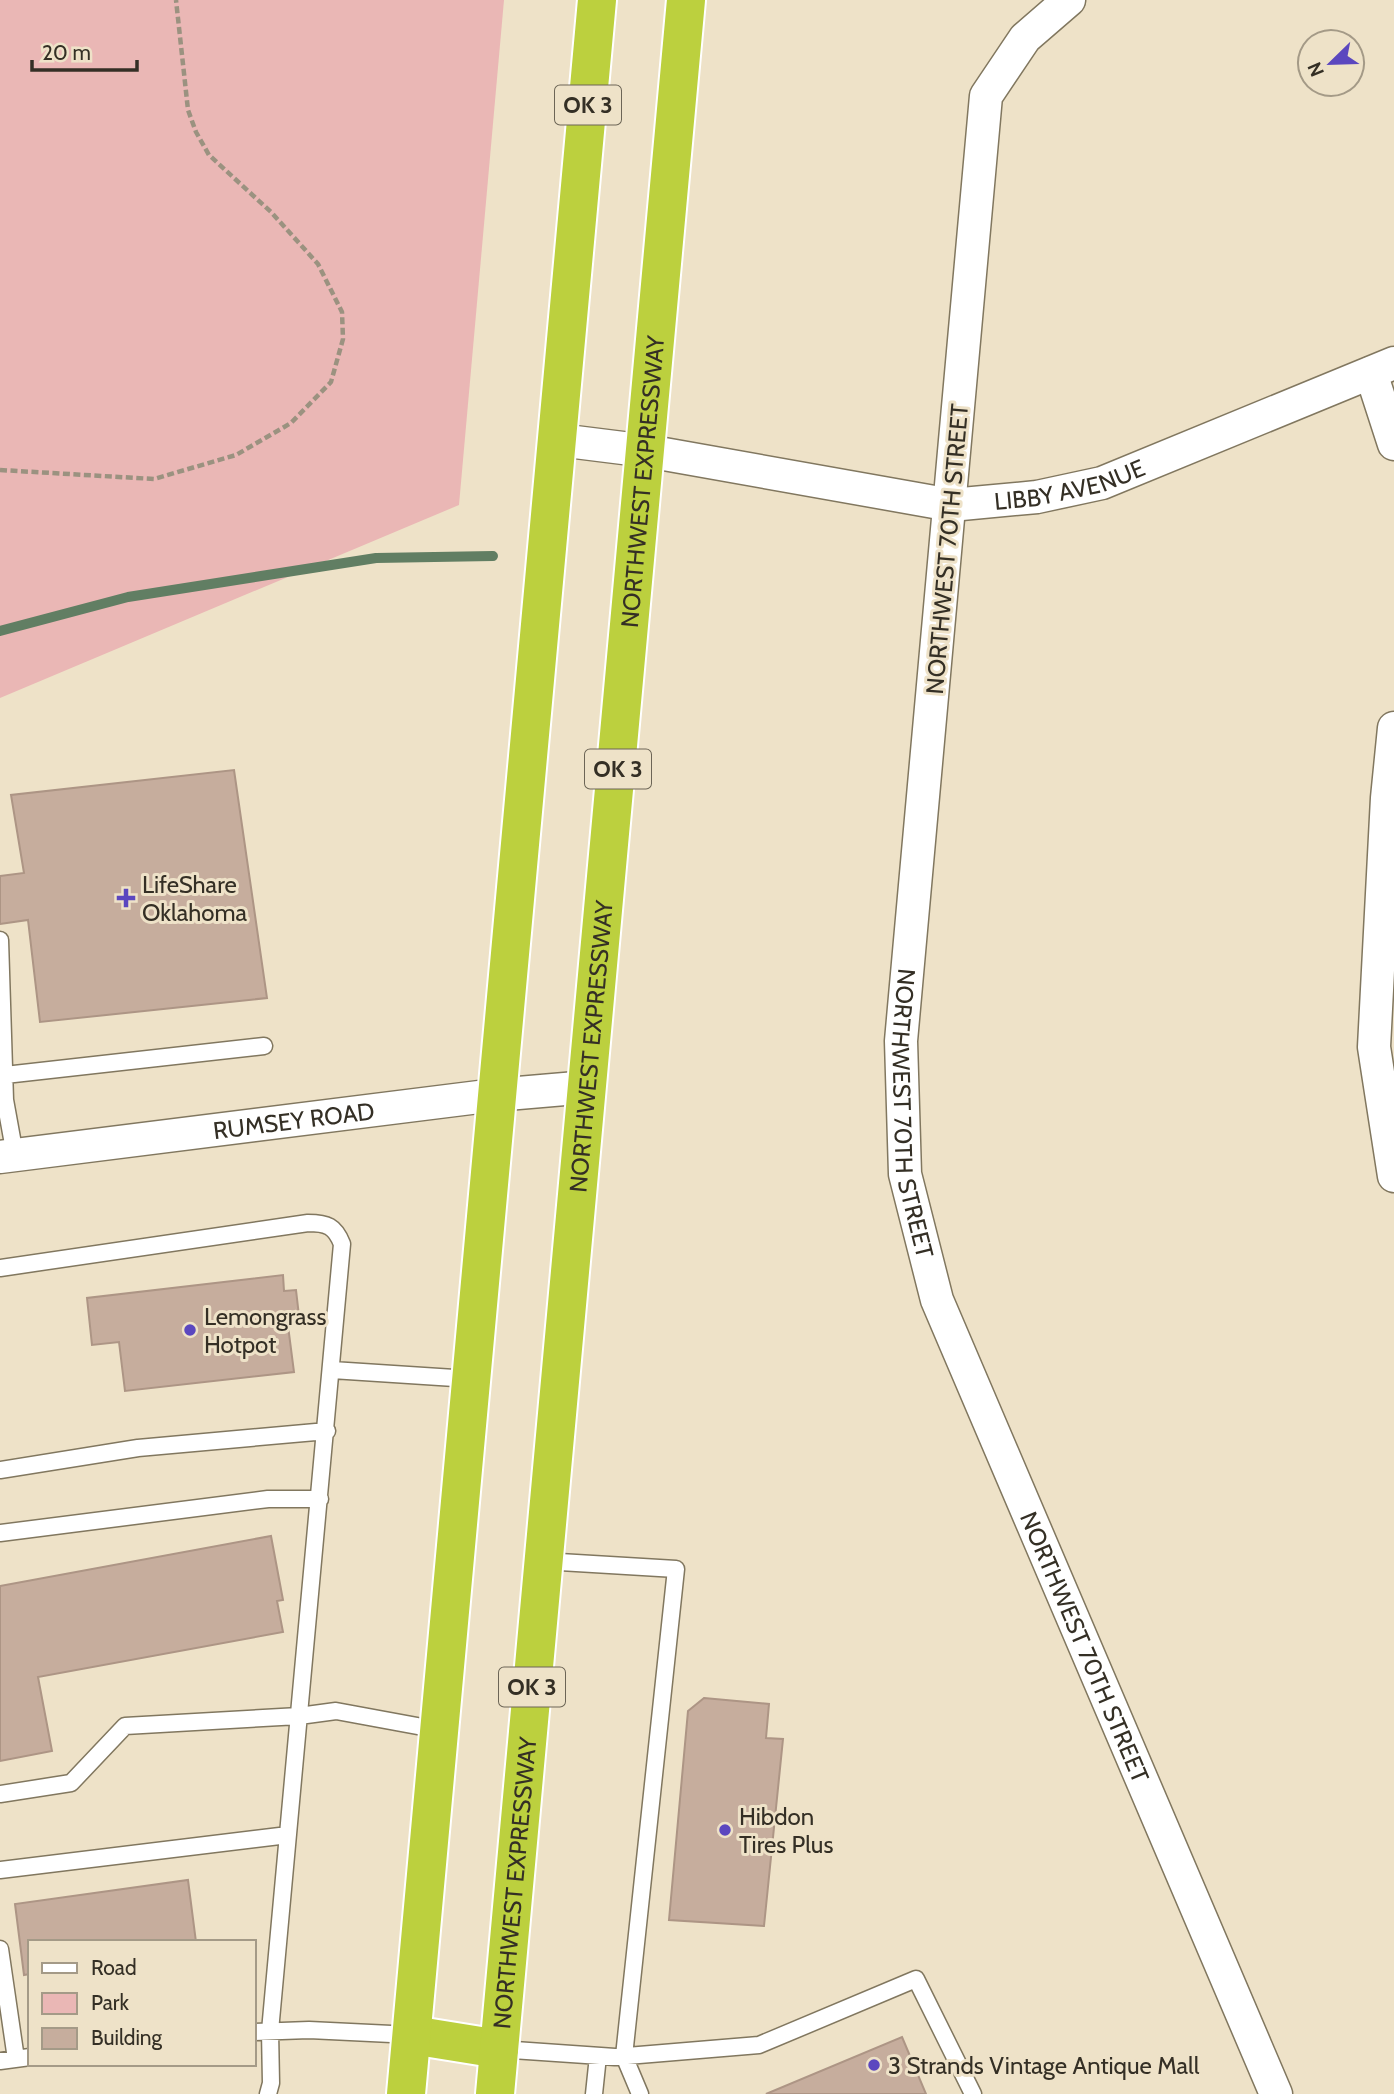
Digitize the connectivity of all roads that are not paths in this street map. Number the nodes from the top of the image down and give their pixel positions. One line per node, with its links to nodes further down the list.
1 (597, 0): 5 (highway, OK 3)
2 (687, 0): 7 (highway, NORTHWEST EXPRESSWAY / OK 3)
3 (1069, 0): 8 (street, NORTHWEST 70TH STREET)
4 (1382, 368): 6 (street); 8 (street, LIBBY AVENUE)
5 (559, 440): 7 (street, LIBBY AVENUE); 15 (highway, OK 3)
6 (1394, 444)
7 (647, 451): 8 (street, LIBBY AVENUE); 14 (highway, NORTHWEST EXPRESSWAY / OK 3)
8 (951, 505): 45 (street, NORTHWEST 70TH STREET)
9 (1394, 728): 10 (street)
10 (1391, 798): 18 (street)
11 (0, 940): 13 (lane)
12 (264, 1046): 13 (lane)
13 (5, 1075): 16 (lane)
14 (589, 1087): 15 (street, RUMSEY ROAD); 26 (highway, NORTHWEST EXPRESSWAY / OK 3)
15 (495, 1096): 17 (street, RUMSEY ROAD); 21 (highway, OK 3)
16 (3, 1101): 17 (lane)
17 (7, 1156)
18 (1394, 1176)
19 (0, 1268): 20 (lane)
20 (332, 1370): 21 (lane); 22 (lane)
21 (470, 1379): 28 (highway, OK 3)
22 (327, 1431): 23 (lane); 24 (lane)
23 (0, 1470)
24 (320, 1499): 25 (lane); 27 (lane)
25 (0, 1533)
26 (543, 1561): 35 (highway, NORTHWEST EXPRESSWAY / OK 3); 37 (lane)
27 (299, 1716): 28 (lane); 29 (lane); 30 (lane)
28 (439, 1730): 34 (highway, OK 3)
29 (0, 1794)
30 (288, 1835): 31 (lane); 33 (lane)
31 (0, 1870)
32 (0, 1949): 38 (lane)
33 (262, 2032): 34 (lane); 39 (lane)
34 (412, 2035): 35 (highway); 40 (highway, OK 3)
35 (499, 2049): 36 (lane); 41 (highway, NORTHWEST EXPRESSWAY / OK 3)
36 (598, 2056): 37 (lane); 42 (lane)
37 (624, 2056): 43 (lane); 44 (lane)
38 (15, 2059)
39 (268, 2094)
40 (407, 2094)
41 (495, 2094)
42 (594, 2094)
43 (640, 2094)
44 (973, 2094)
45 (1276, 2094)

